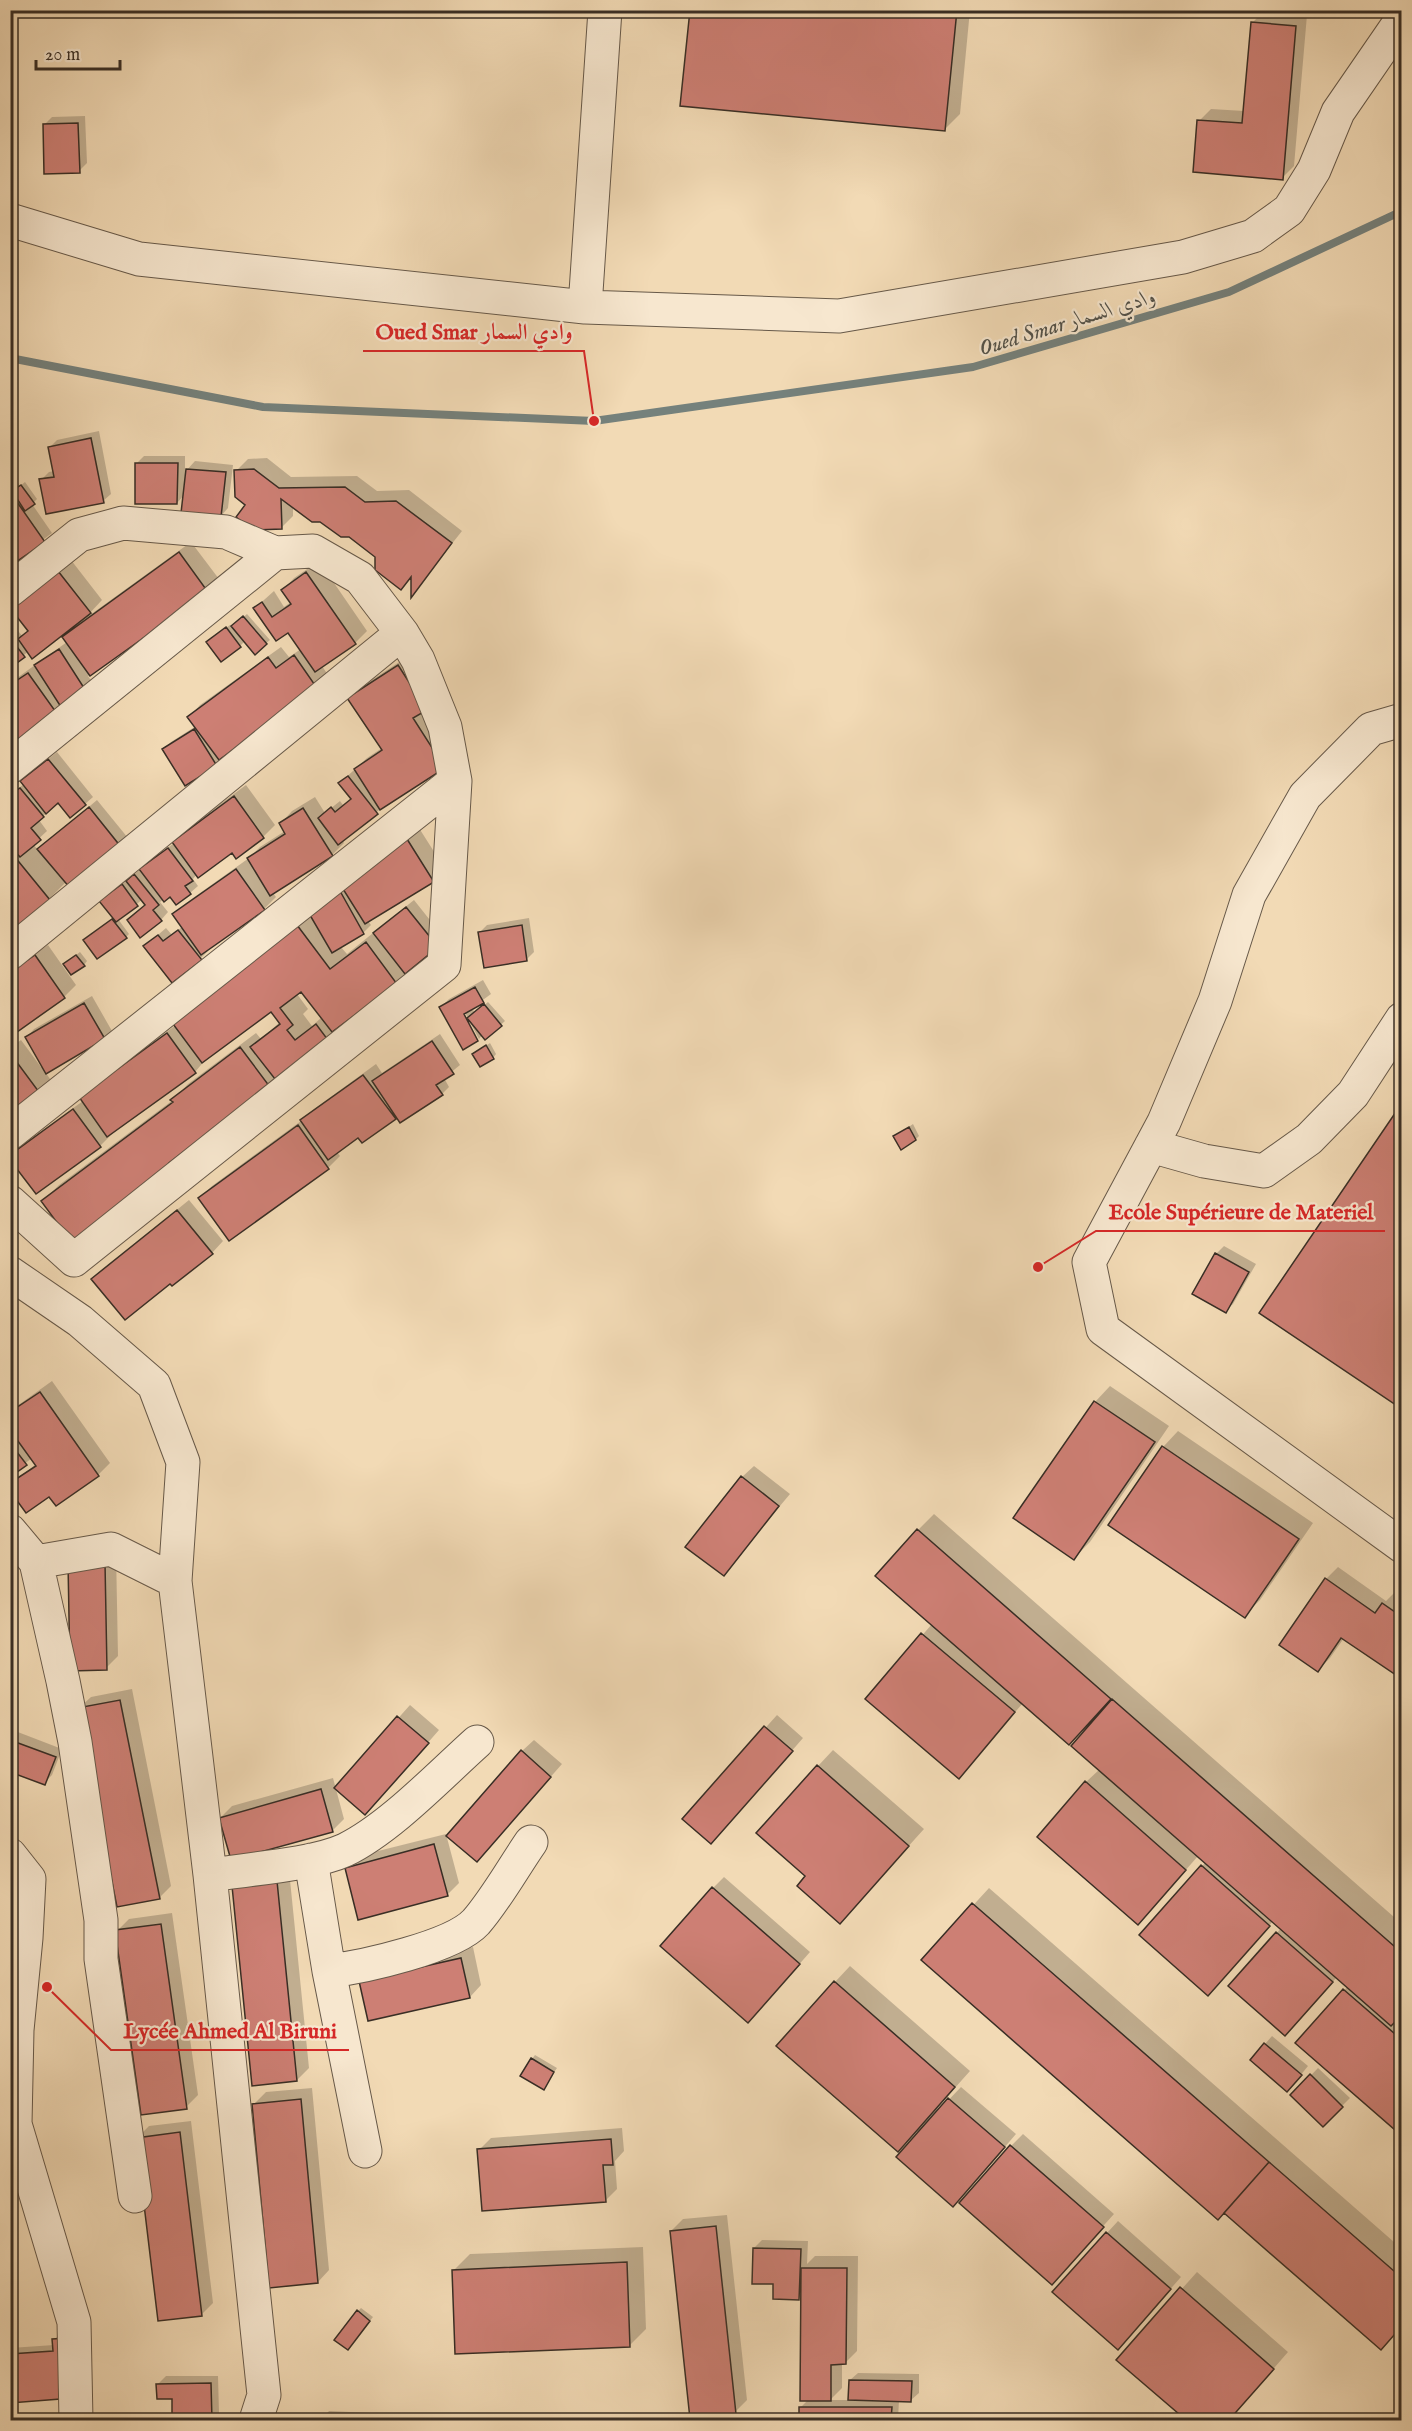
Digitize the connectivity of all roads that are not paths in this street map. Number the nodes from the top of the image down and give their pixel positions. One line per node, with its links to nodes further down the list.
1 (605, 10): 4 (street)
2 (1401, 19): 4 (street)
3 (10, 220): 4 (street)
4 (585, 307)
5 (275, 553): 6 (street); 7 (street); 9 (street)
6 (10, 590)
7 (402, 633): 10 (street); 11 (street)
8 (1401, 720): 14 (street)
9 (10, 767)
10 (455, 781): 13 (street); 15 (street)
11 (10, 953)
12 (1401, 1019): 14 (street)
13 (10, 1133)
14 (1151, 1146): 18 (street)
15 (10, 1202)
16 (10, 1273): 20 (street)
17 (10, 1531): 19 (street)
18 (1401, 1546)
19 (36, 1562): 20 (street); 30 (street)
20 (175, 1581): 25 (street)
21 (477, 1742): 24 (street)
22 (531, 1842): 26 (street)
23 (10, 1855): 27 (street)
24 (311, 1860): 25 (street); 26 (street)
25 (210, 1875): 32 (street)
26 (329, 1971): 29 (street)
27 (14, 2030): 28 (street)
28 (16, 2147): 31 (street)
29 (365, 2151)
30 (135, 2196)
31 (76, 2421)
32 (256, 2421)

